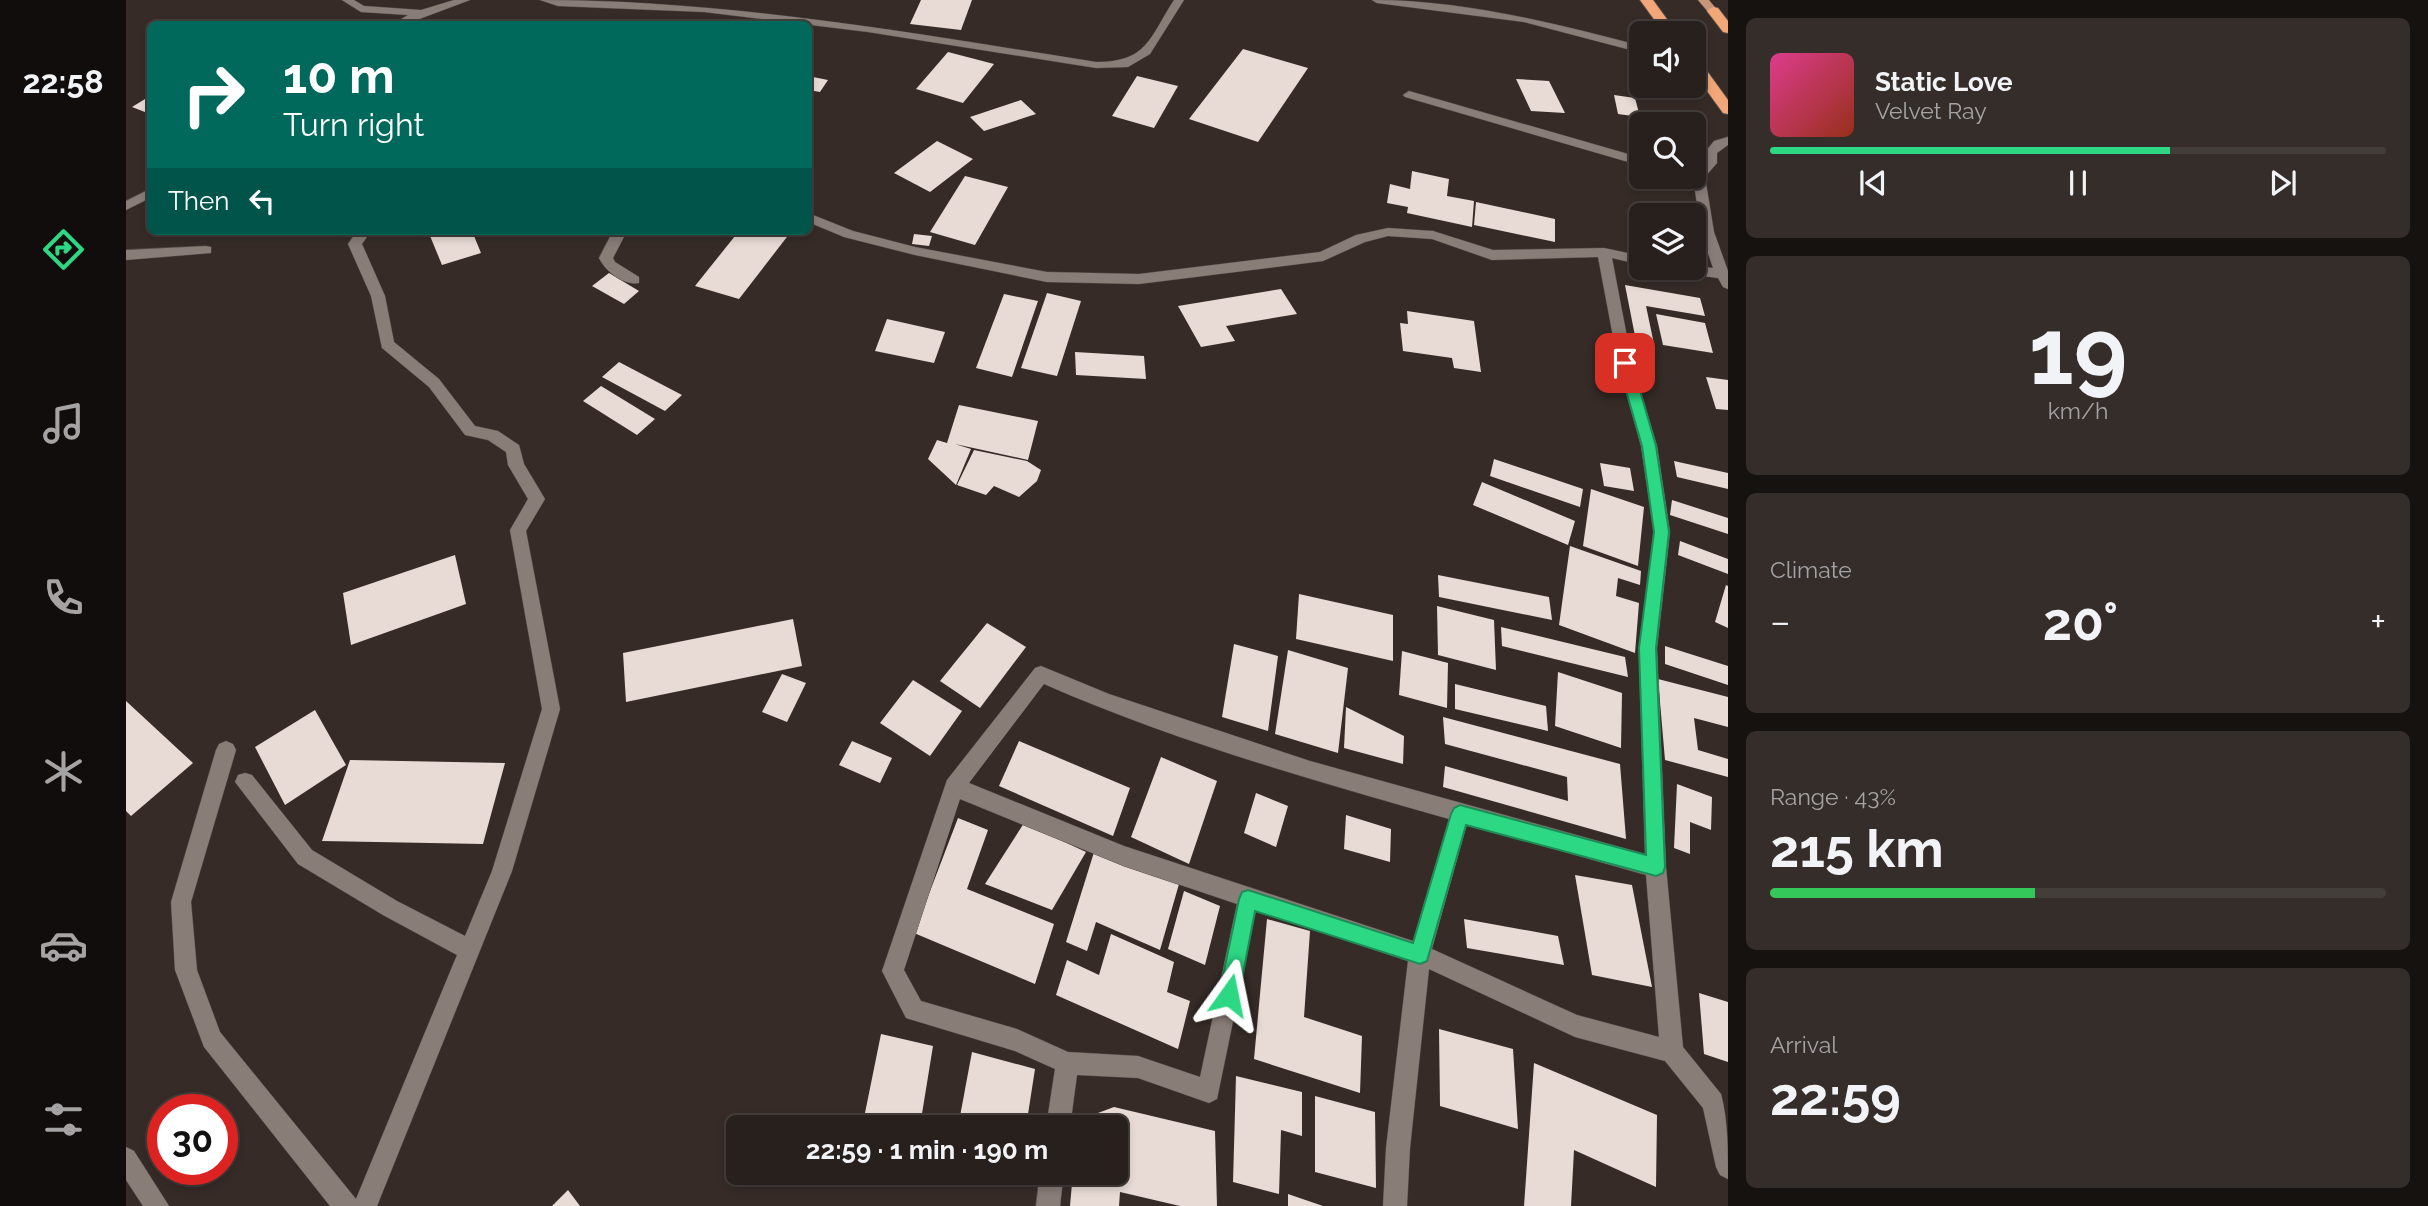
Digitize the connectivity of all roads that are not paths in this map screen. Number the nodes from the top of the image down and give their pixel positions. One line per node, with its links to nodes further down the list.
1 (347, 0): 9 (street)
2 (465, 0): 9 (street)
3 (545, 0): 11 (street)
4 (1179, 0): 13 (street)
5 (1377, 0): 15 (street)
6 (1646, 0): 12 (highway)
7 (1703, 0): 8 (main road)
8 (1713, 11): 14 (highway)
9 (422, 13): 10 (street)
10 (405, 21)
11 (800, 21)
12 (1662, 21)
13 (812, 22)
14 (1728, 29)
15 (1629, 47)
16 (1706, 80): 18 (highway)
17 (1409, 95): 20 (street)
18 (1728, 110)
19 (1728, 141): 21 (street)
20 (1629, 158)
21 (1706, 167)
22 (1698, 189): 33 (street)
23 (147, 195): 24 (street)
24 (126, 206)
25 (812, 219): 29 (street)
26 (361, 235): 41 (street)
27 (618, 235): 34 (street)
28 (206, 250): 30 (street)
29 (1604, 252): 31 (street); 39 (street)
30 (126, 255)
31 (1629, 258)
32 (1706, 275): 33 (street)
33 (1725, 279)
34 (634, 280)
35 (226, 750): 51 (street)
36 (244, 782): 41 (street)
37 (954, 787): 38 (street); 40 (street); 44 (street)
38 (1460, 814): 39 (street); 42 (street)
39 (1656, 867): 43 (street)
40 (1248, 899): 42 (street); 44 (street)
41 (469, 950): 52 (street)
42 (1420, 954): 43 (street); 54 (street)
43 (1672, 1052): 45 (street)
44 (1067, 1063): 46 (street)
45 (1721, 1105): 48 (street)
46 (1060, 1115)
47 (126, 1159): 50 (street)
48 (1728, 1167)
49 (1050, 1185): 53 (street)
50 (157, 1206)
51 (346, 1206)
52 (365, 1206)
53 (1048, 1206)
54 (1395, 1206)

